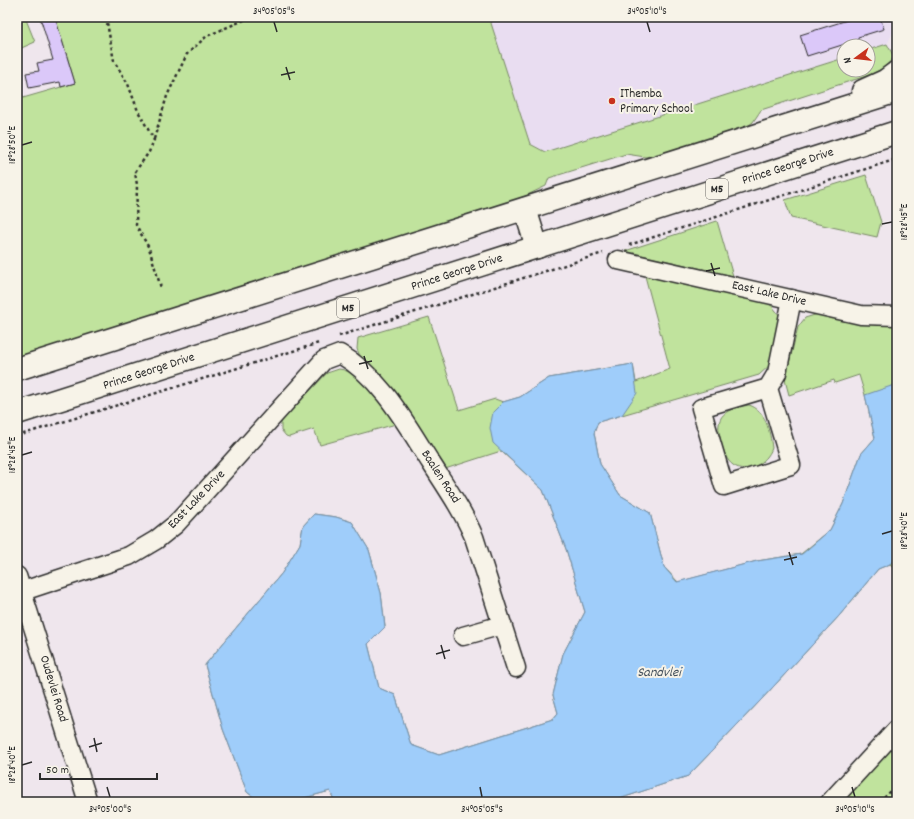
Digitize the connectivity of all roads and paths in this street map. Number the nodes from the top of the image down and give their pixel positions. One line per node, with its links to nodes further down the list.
1 (106, 17): 7 (path)
2 (251, 17): 7 (path)
3 (897, 72): 6 (main road)
4 (897, 91): 6 (main road)
5 (897, 132): 10 (main road, Prince George Drive / M5)
6 (746, 138): 9 (main road)
7 (154, 140): 12 (path)
8 (897, 160): 11 (path)
9 (525, 209): 10 (main road); 17 (main road)
10 (537, 247): 19 (main road, Prince George Drive / M5)
11 (618, 252): 13 (street, East Lake Drive); 16 (path)
12 (161, 288)
13 (792, 299): 14 (street, East Lake Drive); 18 (street)
14 (897, 316)
15 (324, 341): 20 (path)
16 (336, 346): 21 (street, East Lake Drive); 22 (street, Baalen Road)
17 (17, 369)
18 (768, 388): 18 (street)
19 (17, 413)
20 (17, 436)
21 (19, 587): 27 (street, Oudevlei Road)
22 (502, 625): 23 (street); 24 (street, Baalen Road)
23 (463, 636)
24 (516, 668)
25 (897, 729): 28 (street)
26 (897, 785): 29 (path)
27 (88, 802)
28 (830, 802)
29 (880, 802)

